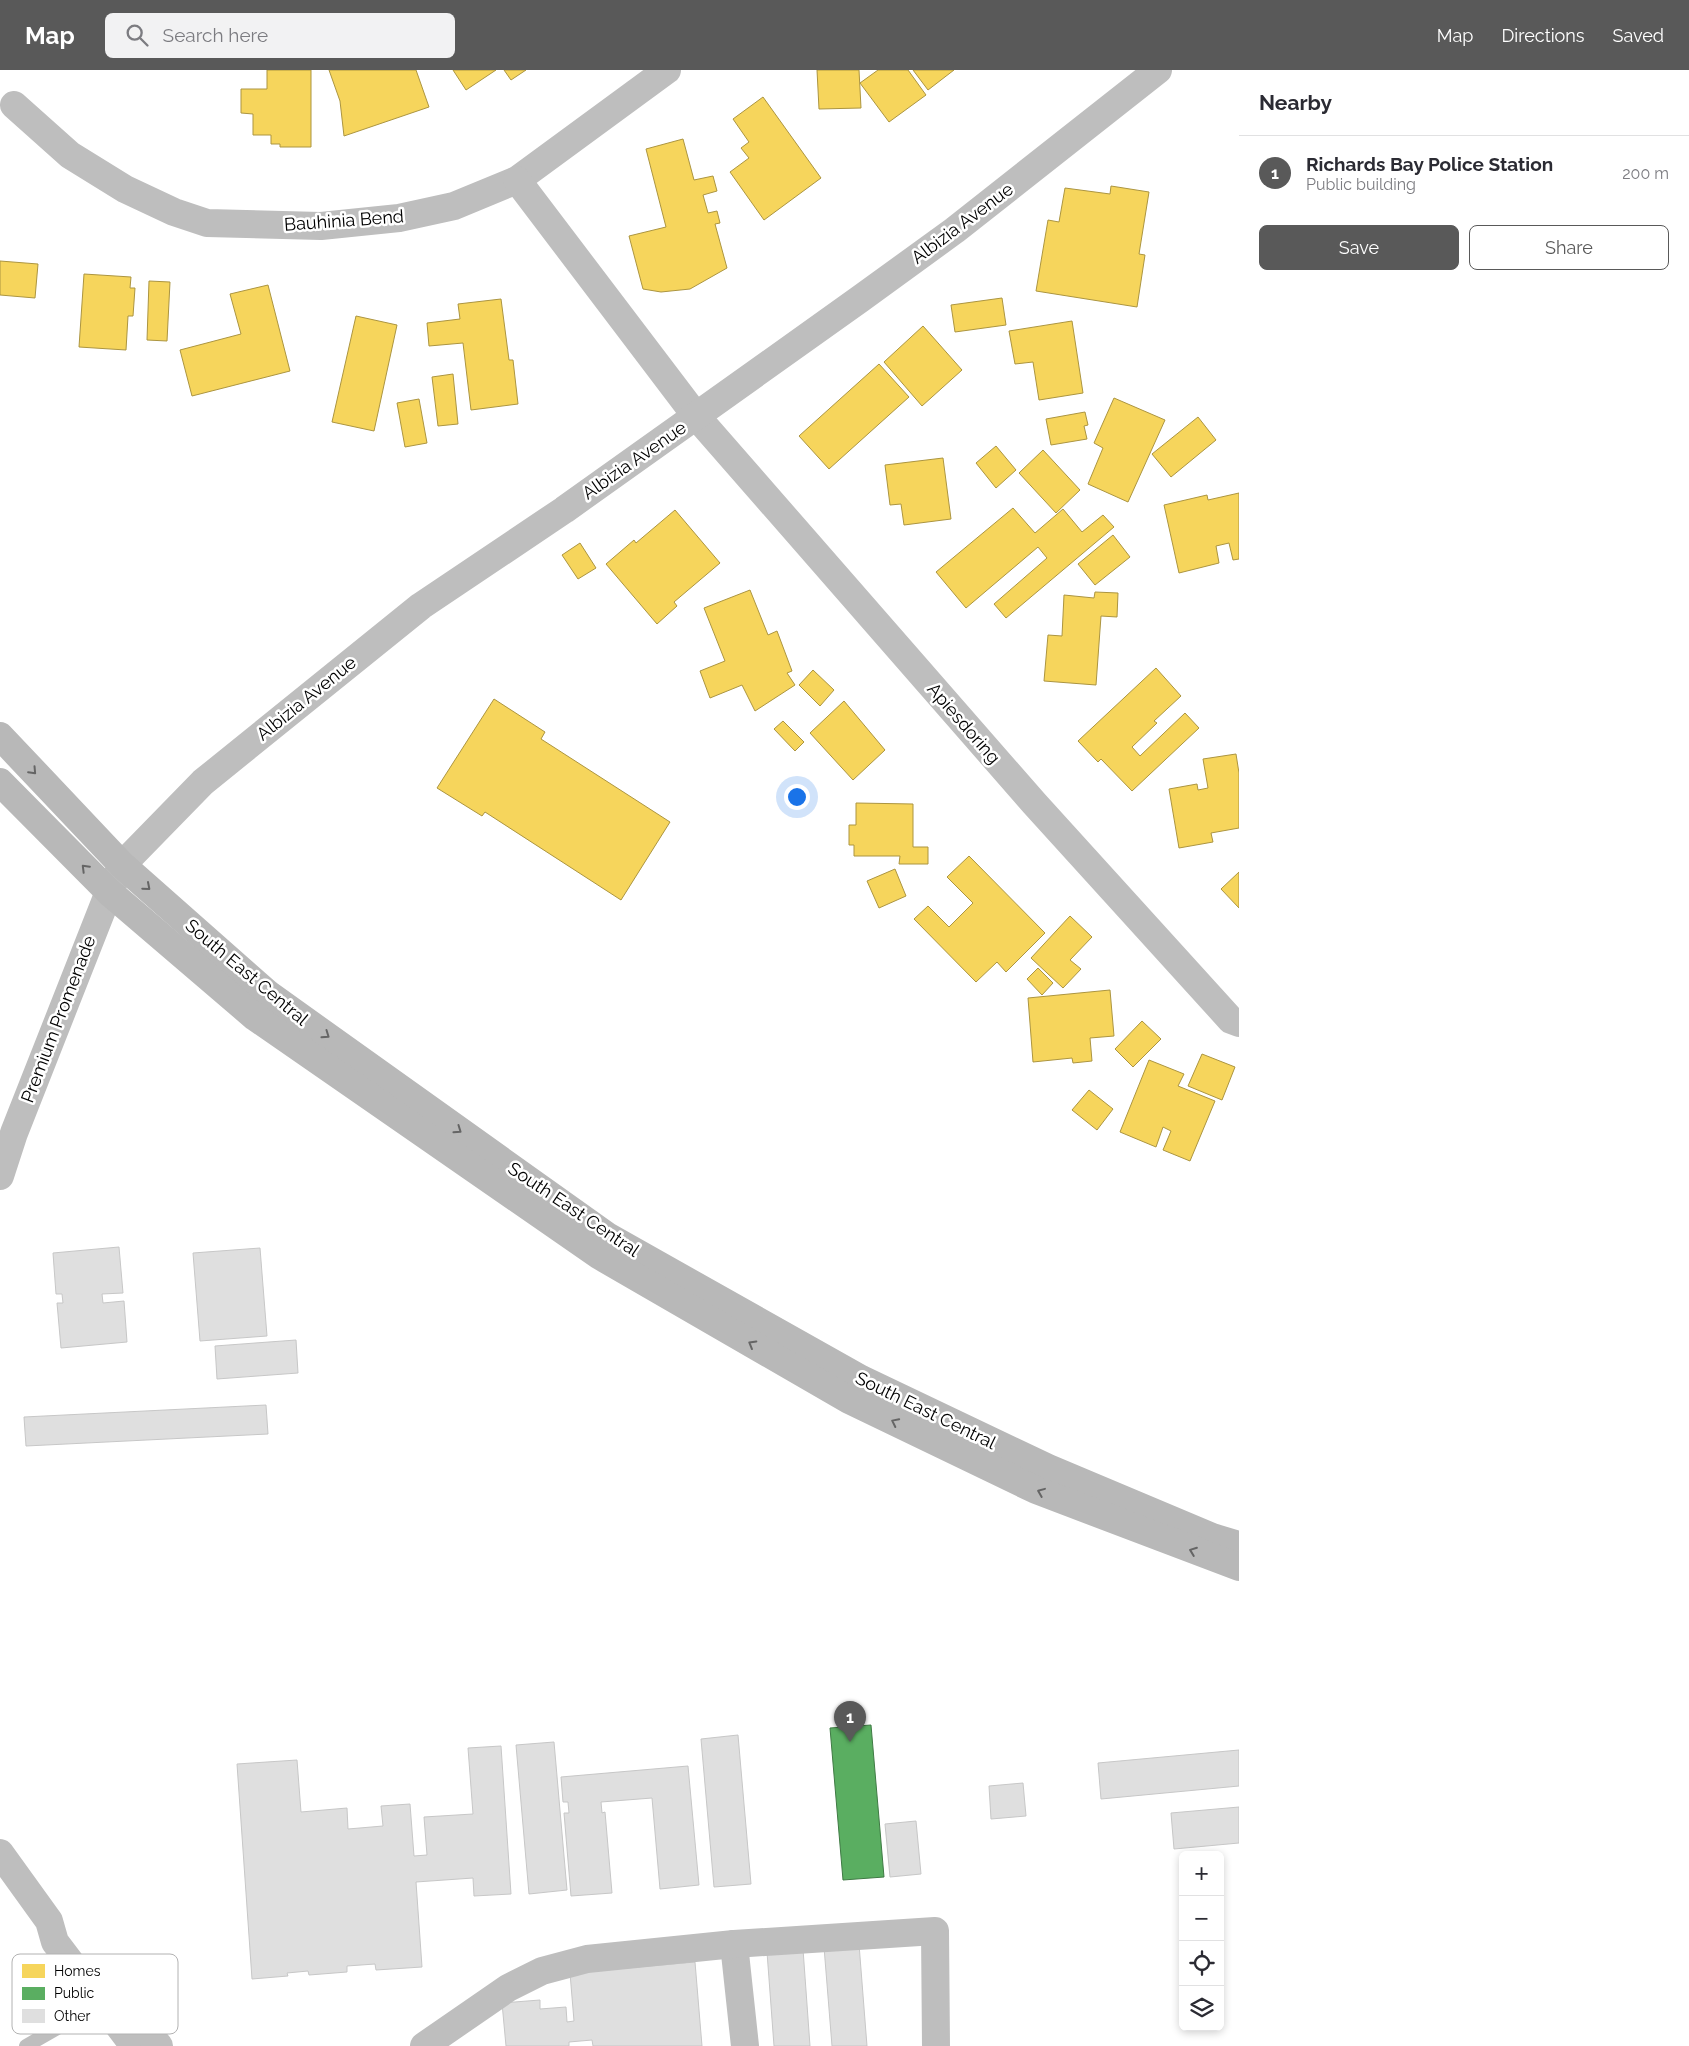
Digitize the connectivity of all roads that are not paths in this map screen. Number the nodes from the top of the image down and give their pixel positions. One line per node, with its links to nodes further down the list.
1 (667, 70): 4 (street, Bauhinia Bend)
2 (1158, 70): 5 (street, Albizia Avenue)
3 (14, 105): 4 (street, Bauhinia Bend)
4 (517, 180): 5 (street, Apiesdoring)
5 (696, 416): 8 (street, Albizia Avenue); 10 (street, Apiesdoring)
6 (0, 736): 8 (street, South East Central, one-way to 8)
7 (0, 782): 9 (street, South East Central, one-way to 7)
8 (122, 865): 9 (street, Premium Promenade); 12 (street, South East Central, one-way to 12)
9 (109, 892): 11 (street, Premium Promenade); 13 (street, South East Central, one-way to 9)
10 (1239, 1023)
11 (0, 1176)
12 (1239, 1546)
13 (1239, 1567)
14 (0, 1853): 15 (street)
15 (49, 1921): 17 (street); 18 (street)
16 (734, 1944): 25 (street); 26 (street); 27 (street)
17 (64, 1954)
18 (83, 1954)
19 (47, 2034): 22 (lane)
20 (125, 2034): 23 (street)
21 (149, 2034): 24 (street)
22 (26, 2046)
23 (134, 2046)
24 (159, 2046)
25 (424, 2046)
26 (745, 2046)
27 (936, 2046)

